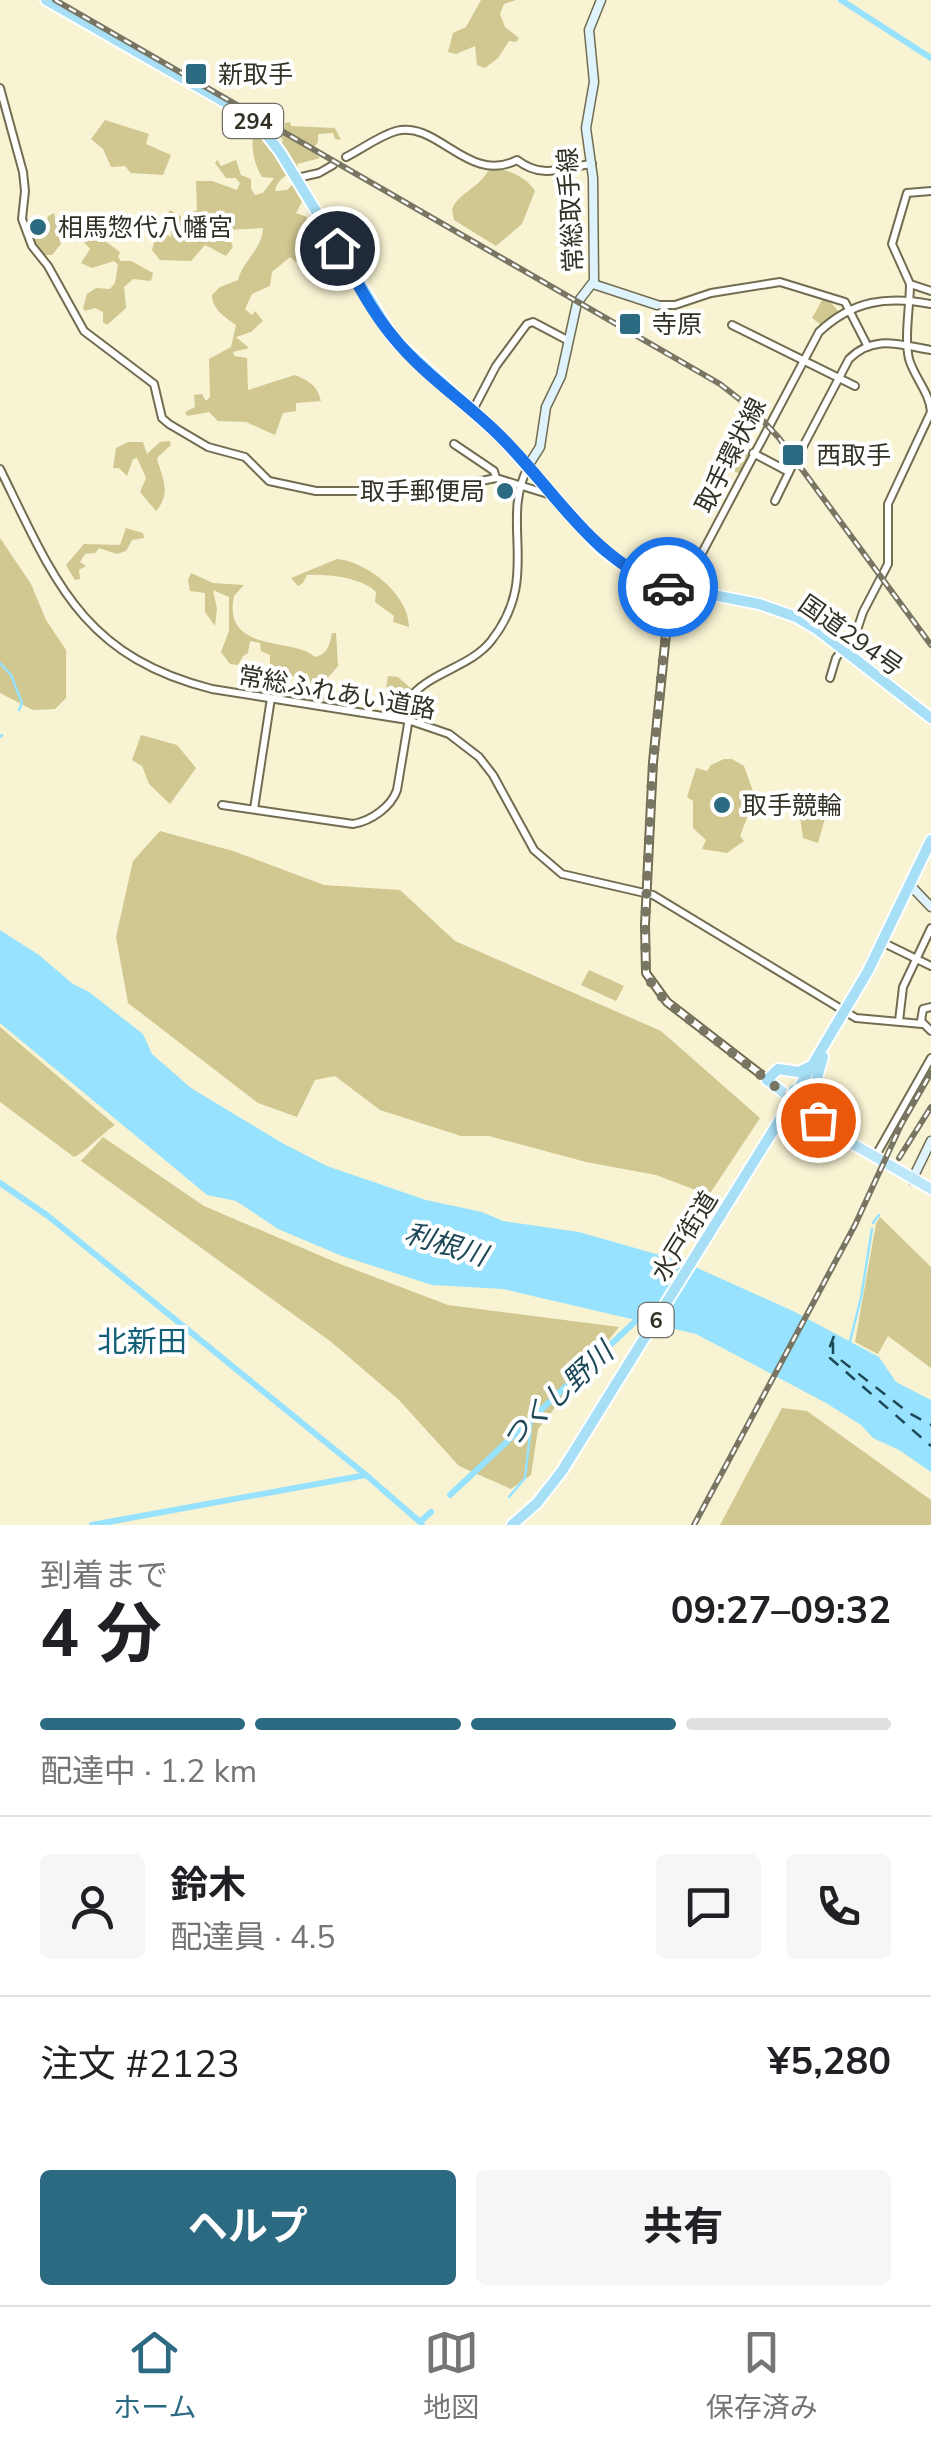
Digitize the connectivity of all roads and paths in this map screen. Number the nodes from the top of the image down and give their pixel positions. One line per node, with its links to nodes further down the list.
1 (46, 0): 7 (highway, 国道294号 / 294)
2 (600, 0): 5 (main road, 常総取手線)
3 (0, 88): 30 (street)
4 (346, 158): 5 (street)
5 (592, 164): 9 (main road, 常総取手線)
6 (333, 165): 7 (street)
7 (296, 178): 24 (highway, 国道294号 / 294)
8 (931, 191): 10 (street)
9 (593, 284): 13 (main road); 17 (main road, 常総取手線)
10 (910, 284): 11 (street); 12 (street)
11 (931, 291)
12 (910, 300): 14 (street); 15 (street); 19 (street)
13 (657, 304): 15 (street)
14 (931, 304)
15 (848, 309): 18 (street); 21 (street, 取手環状線)
16 (732, 325): 21 (street)
17 (569, 341): 24 (street); 27 (main road, 常総取手線)
18 (867, 345): 19 (street); 22 (street)
19 (907, 346): 20 (street); 35 (street)
20 (931, 350)
21 (802, 358): 22 (street); 26 (street, 取手環状線)
22 (840, 376): 23 (street); 29 (street)
23 (855, 386)
24 (473, 409): 27 (highway, 国道294号 / 294)
25 (454, 444): 30 (street)
26 (753, 454): 29 (street); 34 (street, 取手環状線)
27 (529, 464): 31 (street); 32 (highway, 国道294号 / 294); 34 (highway, 国道294号 / 294)
28 (0, 469): 37 (street, 常総ふれあい道路)
29 (789, 472): 33 (street)
30 (496, 478): 31 (street)
31 (521, 485): 32 (street); 39 (street)
32 (552, 492): 34 (highway, 国道294号 / 294)
33 (775, 501)
34 (683, 589): 35 (highway, 国道294号 / 294); 45 (street, 取手環状線)
35 (844, 650): 36 (street); 38 (highway, 国道294号 / 294)
36 (830, 678)
37 (271, 698): 39 (street, 常総ふれあい道路); 41 (street)
38 (931, 718)
39 (408, 720): 41 (street); 45 (street, 常総ふれあい道路)
40 (222, 804): 41 (street)
41 (254, 809)
42 (931, 840): 44 (highway)
43 (931, 848): 44 (highway)
44 (911, 886): 46 (main road); 48 (highway); 52 (highway)
45 (646, 892): 52 (street, 常総ふれあい道路); 59 (street, 取手環状線)
46 (931, 908)
47 (931, 928): 49 (street)
48 (886, 944): 49 (street); 52 (highway)
49 (916, 958): 50 (street); 53 (street)
50 (931, 966)
51 (931, 1007): 54 (street)
52 (848, 1015): 53 (street); 56 (highway, 水戸街道)
53 (899, 1021): 54 (street)
54 (920, 1023): 55 (street)
55 (931, 1032)
56 (822, 1055): 58 (highway); 60 (highway, 水戸街道); 61 (highway)
57 (931, 1058): 64 (street)
58 (788, 1069): 59 (highway); 60 (highway)
59 (767, 1080): 62 (main road)
60 (799, 1092): 61 (highway); 67 (highway, 水戸街道 / 6, bridge)
61 (823, 1093): 62 (highway)
62 (824, 1126): 64 (main road)
63 (931, 1142): 65 (main road)
64 (874, 1159): 65 (main road)
65 (912, 1180): 66 (main road)
66 (931, 1190)
67 (514, 1523)

